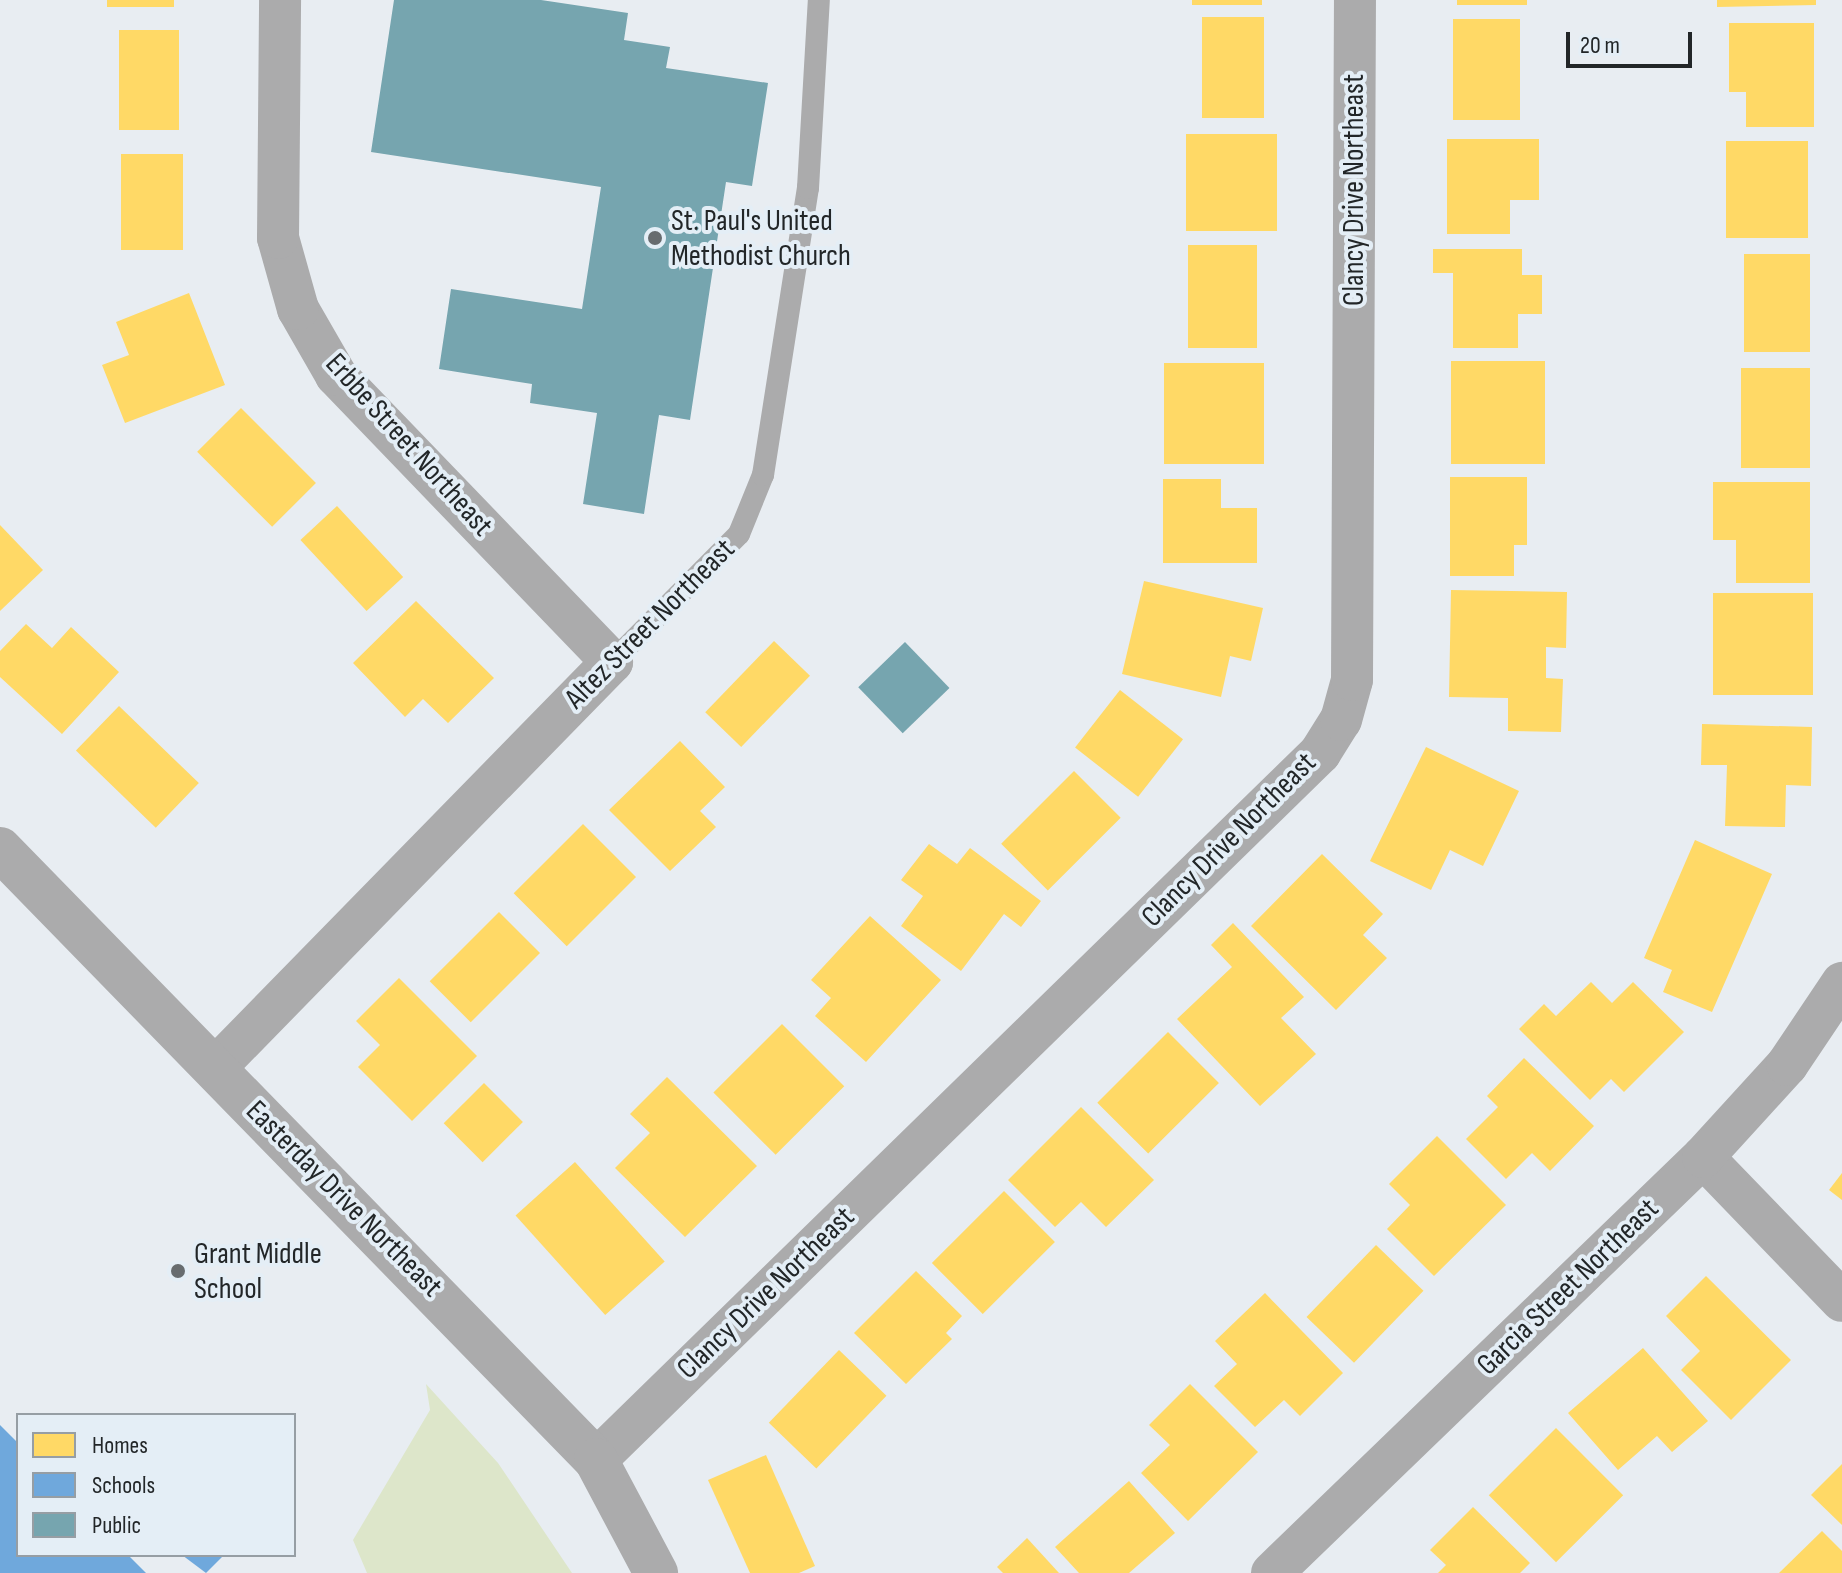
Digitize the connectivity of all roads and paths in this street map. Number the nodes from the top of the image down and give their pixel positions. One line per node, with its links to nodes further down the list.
1 (280, 0): 4 (street, Erbbe Street Northeast)
2 (819, 0): 4 (lane, Altez Street Northeast)
3 (1355, 0): 10 (street, Clancy Drive Northeast)
4 (612, 662): 7 (street, Altez Street Northeast)
5 (0, 849): 7 (street, Easterday Drive Northeast)
6 (1842, 983): 8 (street, Garcia Street Northeast)
7 (215, 1068): 10 (street, Easterday Drive Northeast)
8 (1703, 1157): 9 (street); 12 (street, Garcia Street Northeast)
9 (1842, 1301)
10 (596, 1460): 11 (street, Easterday Drive Northeast)
11 (656, 1573)
12 (1272, 1573)

